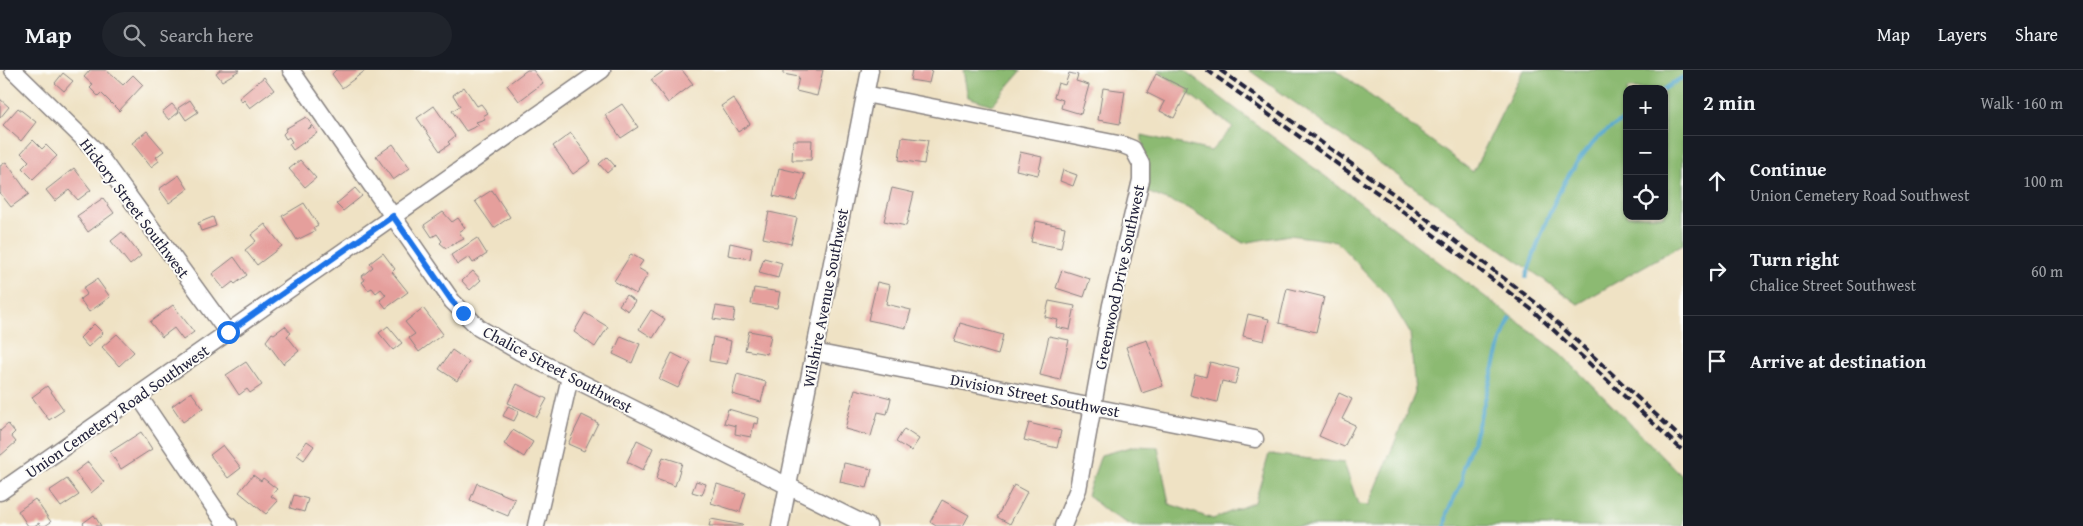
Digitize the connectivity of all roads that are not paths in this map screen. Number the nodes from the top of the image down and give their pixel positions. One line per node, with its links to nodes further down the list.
1 (13, 70): 8 (street, Hickory Street Southwest)
2 (291, 70): 7 (street, Chalice Street Southwest)
3 (602, 70): 5 (street, Union Cemetery Road Southwest)
4 (870, 70): 6 (street, Wilshire Avenue Southwest)
5 (584, 75): 7 (street, Union Cemetery Road Southwest)
6 (865, 94): 9 (street, Wilshire Avenue Southwest); 12 (street, Greenwood Drive Southwest)
7 (393, 216): 8 (street, Union Cemetery Road Southwest); 10 (street, Chalice Street Southwest)
8 (228, 332): 11 (street, Union Cemetery Road Southwest)
9 (814, 352): 12 (street, Division Street Southwest); 14 (street, Wilshire Avenue Southwest)
10 (570, 377): 14 (street, Chalice Street Southwest); 17 (street)
11 (138, 395): 15 (street, Union Cemetery Road Southwest); 16 (street)
12 (1092, 406): 13 (street, Division Street Southwest); 20 (street, Greenwood Drive Southwest)
13 (1255, 439)
14 (788, 486): 18 (street, Wilshire Avenue Southwest); 19 (street, Chalice Street Southwest)
15 (0, 492)
16 (229, 526)
17 (536, 526)
18 (780, 526)
19 (868, 526)
20 (1063, 526)

